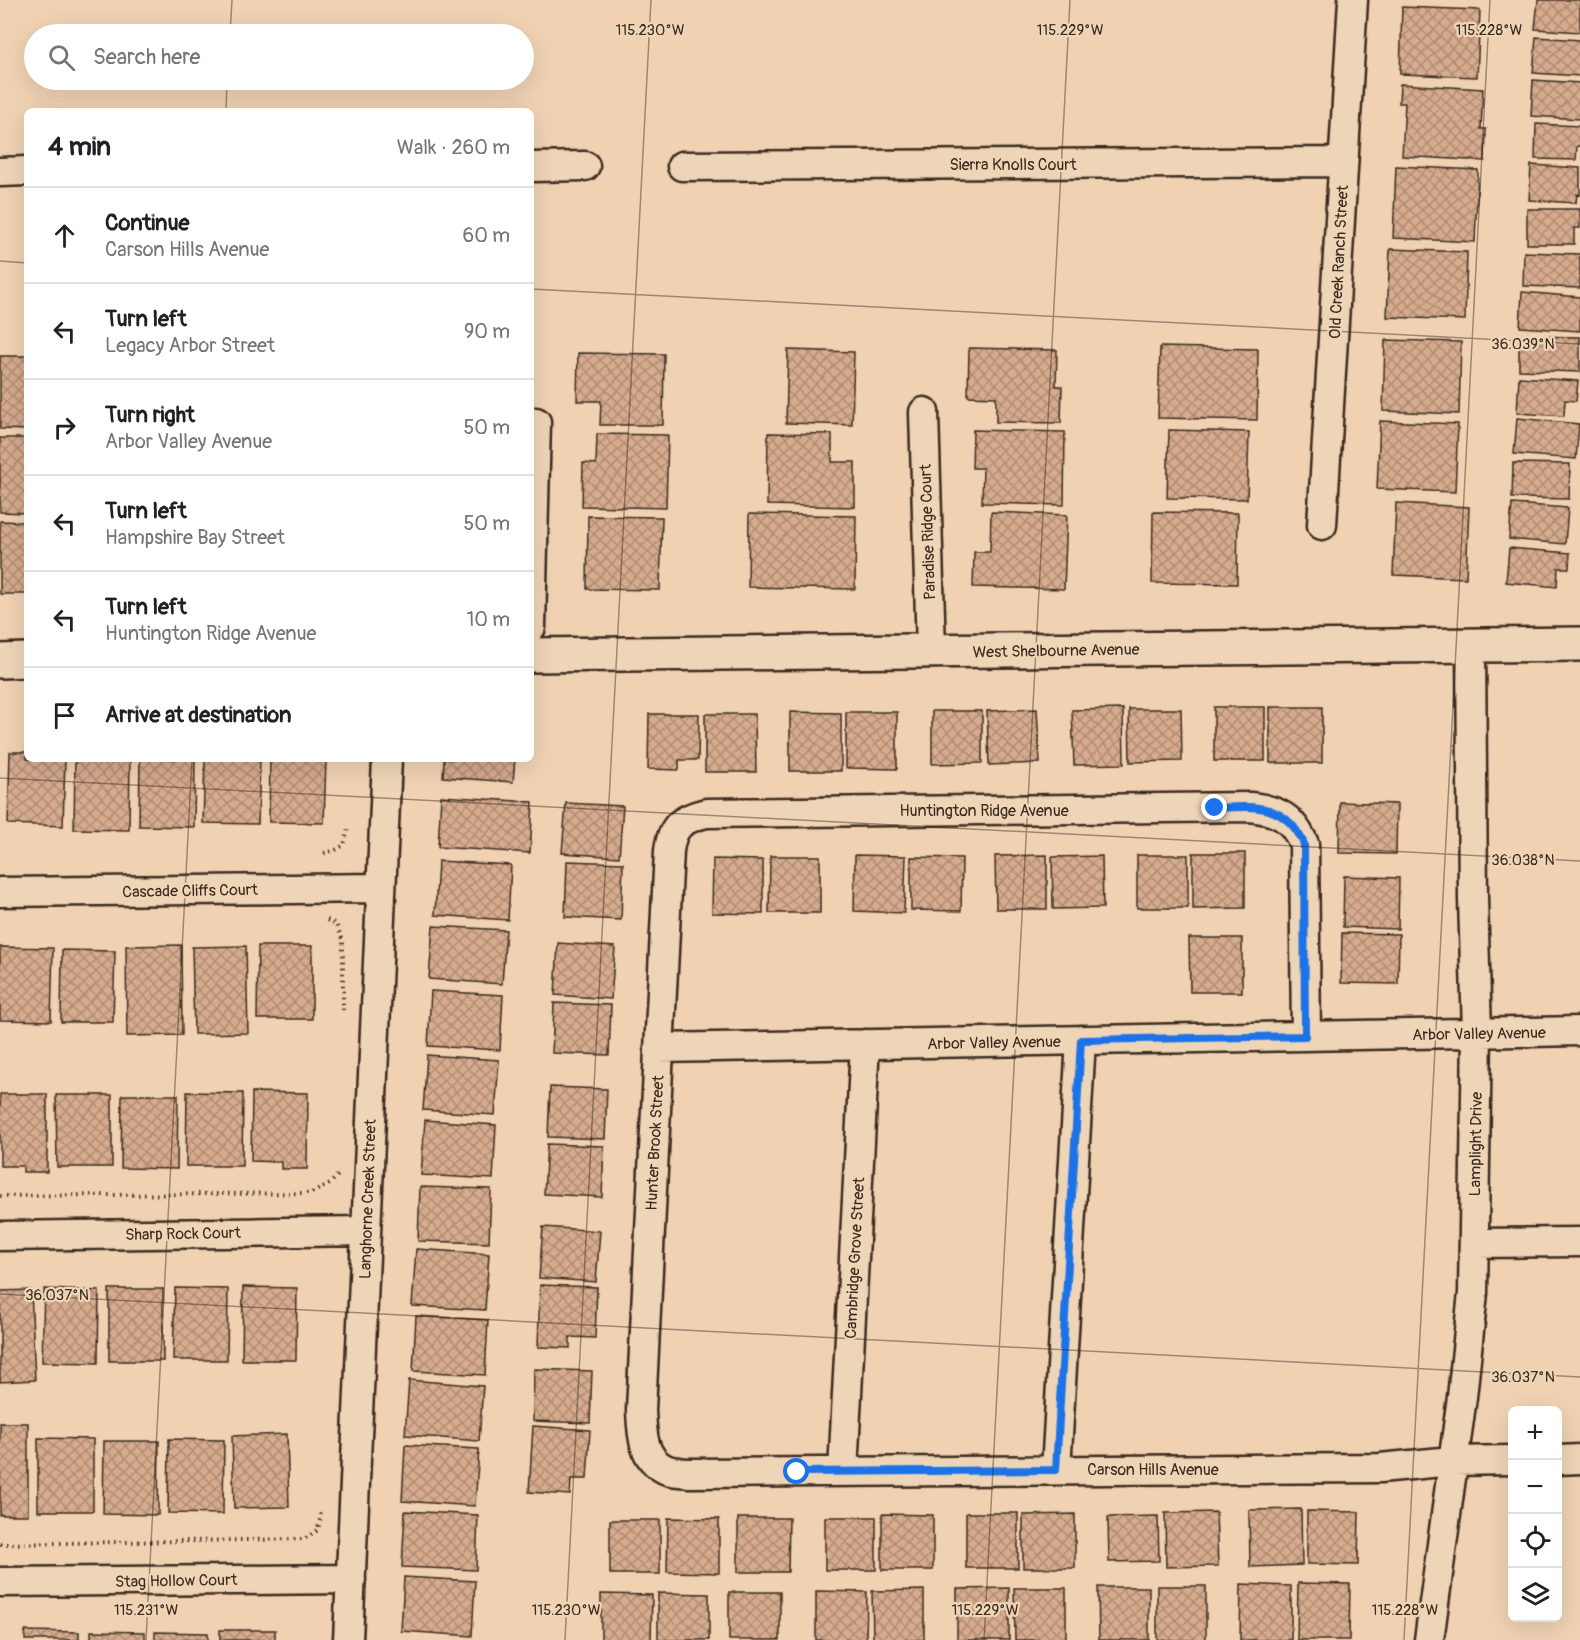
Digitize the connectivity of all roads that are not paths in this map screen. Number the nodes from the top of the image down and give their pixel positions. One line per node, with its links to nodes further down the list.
1 (1353, 0): 2 (street, Old Creek Ranch Street)
2 (1343, 162): 4 (street, Sierra Knolls Court); 11 (street, Old Creek Ranch Street)
3 (585, 166): 5 (street)
4 (682, 166)
5 (534, 167)
6 (0, 171): 7 (street)
7 (24, 171)
8 (924, 412): 14 (street, Paradise Ridge Court)
9 (536, 422): 10 (street)
10 (534, 504)
11 (1322, 525)
12 (1580, 644): 13 (street, West Shelbourne Avenue)
13 (1471, 646): 14 (street, West Shelbourne Avenue); 22 (street, Lamplight Drive)
14 (931, 651): 15 (street, West Shelbourne Avenue)
15 (534, 655)
16 (24, 660): 17 (street)
17 (0, 661)
18 (387, 762): 20 (street, Langhorne Creek Street)
19 (678, 826): 24 (street, Huntington Ridge Avenue); 27 (street, Hunter Brook Street)
20 (381, 888): 21 (street, Cascade Cliffs Court); 28 (street, Langhorne Creek Street)
21 (0, 892)
22 (1477, 1032): 23 (street, Arbor Valley Avenue); 24 (street, Arbor Valley Avenue); 31 (street, Lamplight Drive)
23 (1580, 1032)
24 (1305, 1036): 25 (street, Arbor Valley Avenue)
25 (1081, 1040): 26 (street, Arbor Valley Avenue); 37 (street)
26 (865, 1044): 27 (street, Arbor Valley Avenue); 38 (street, Cambridge Grove Street)
27 (659, 1048): 35 (street, Hunter Brook Street)
28 (366, 1231): 29 (street, Sharp Rock Court); 39 (street, Langhorne Creek Street)
29 (0, 1236)
30 (1580, 1242): 31 (street)
31 (1474, 1243): 36 (street, Lamplight Drive)
32 (1580, 1459): 34 (street)
33 (1508, 1460): 36 (street, Carson Hills Avenue)
34 (1562, 1460)
35 (652, 1461): 38 (street, Carson Hills Avenue)
36 (1452, 1461): 37 (street, Carson Hills Avenue); 42 (street, Lamplight Drive)
37 (1056, 1470): 38 (street, Carson Hills Avenue)
38 (843, 1472)
39 (351, 1579): 40 (street, Stag Hollow Court); 41 (street, Langhorne Creek Street)
40 (0, 1582)
41 (348, 1640)
42 (1429, 1640)

